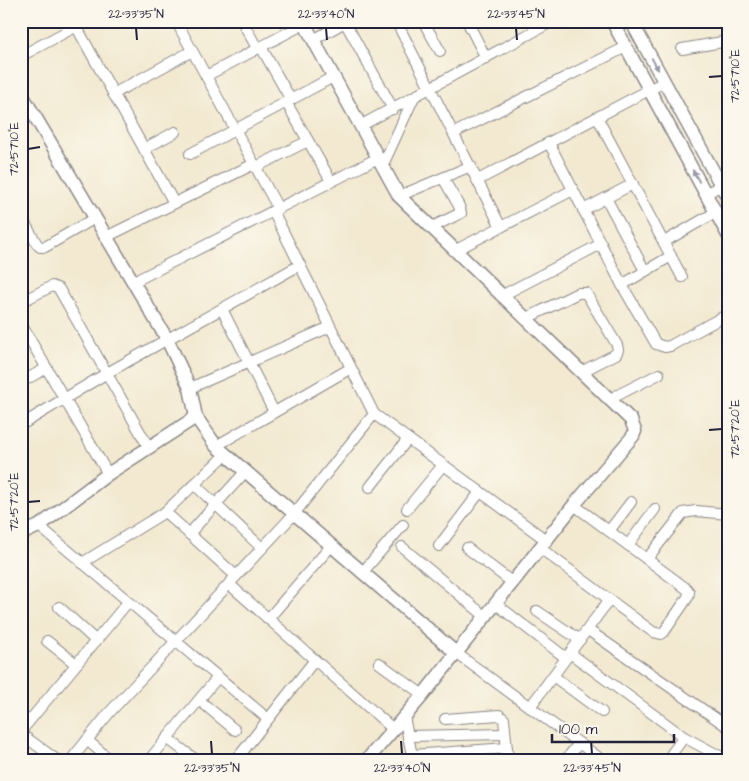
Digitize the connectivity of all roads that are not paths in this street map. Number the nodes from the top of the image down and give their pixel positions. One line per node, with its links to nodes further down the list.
1 (176, 21): 18 (street)
2 (242, 21): 16 (street)
3 (396, 21): 25 (street)
4 (423, 21): 19 (street)
5 (466, 21): 21 (street)
6 (553, 21): 12 (street)
7 (612, 21): 15 (street)
8 (631, 21): 24 (street, one-way to 24)
9 (304, 22): 13 (street); 16 (street)
10 (346, 22): 13 (street); 31 (street)
11 (81, 24): 20 (street); 27 (street)
12 (541, 24): 21 (street)
13 (313, 40): 23 (street)
14 (728, 41): 17 (street)
15 (626, 47): 26 (street); 36 (street)
16 (259, 48): 22 (street); 30 (street)
17 (682, 49)
18 (192, 50): 22 (street); 27 (street)
19 (440, 51)
20 (21, 56)
21 (486, 58): 25 (street)
22 (206, 76): 34 (street)
23 (334, 77): 30 (street); 33 (street)
24 (664, 82): 26 (street); 48 (street)
25 (431, 88): 29 (street); 36 (street)
26 (649, 90): 32 (street); 50 (street, one-way to 26)
27 (113, 94): 39 (street)
28 (22, 95): 59 (street)
29 (414, 97): 31 (street); 41 (street)
30 (288, 101): 34 (street); 37 (street)
31 (393, 108): 33 (street)
32 (597, 117): 38 (street); 47 (street)
33 (360, 126): 41 (street)
34 (235, 129): 40 (street); 42 (street)
35 (175, 132): 39 (street)
36 (454, 132): 43 (street)
37 (308, 141): 42 (street); 46 (street)
38 (549, 143): 45 (street); 49 (street)
39 (144, 149): 54 (street)
40 (190, 154)
41 (380, 162): 46 (street); 51 (street)
42 (255, 165): 54 (street); 55 (street)
43 (471, 166): 44 (street); 45 (street)
44 (443, 178): 51 (street); 61 (street)
45 (478, 180): 60 (street)
46 (331, 181): 55 (street)
47 (633, 184): 52 (street); 64 (street)
48 (724, 185): 50 (street); 53 (street)
49 (573, 190): 56 (street); 60 (street)
50 (706, 194): 57 (street)
51 (399, 196): 61 (street)
52 (606, 198): 56 (street); 69 (street)
53 (728, 198)
54 (174, 204): 63 (street)
55 (275, 209): 68 (street); 71 (street)
56 (583, 210): 65 (street)
57 (716, 212): 62 (street); 64 (street)
58 (21, 217): 59 (street)
59 (95, 218): 63 (street)
60 (501, 227): 66 (street)
61 (430, 228): 66 (street)
62 (728, 235)
63 (106, 237): 71 (street)
64 (664, 242): 67 (street)
65 (601, 244): 72 (street); 73 (street)
66 (454, 251): 73 (street)
67 (671, 256): 69 (street); 70 (street)
68 (300, 265): 75 (street); 79 (street)
69 (646, 271): 72 (street)
70 (682, 277)
71 (133, 282): 80 (street)
72 (622, 285): 76 (street)
73 (501, 296): 77 (street)
74 (21, 302): 85 (street)
75 (222, 309): 80 (street); 81 (street)
76 (728, 314)
77 (525, 319): 84 (street); 84 (street)
78 (21, 324): 82 (street)
79 (330, 327): 81 (street); 83 (street)
80 (167, 339): 85 (street); 88 (street)
81 (249, 362): 88 (street); 91 (street)
82 (47, 368): 87 (street); 89 (street)
83 (351, 368): 91 (street); 92 (street)
84 (581, 372): 90 (street)
85 (107, 374): 89 (street); 96 (street)
86 (660, 374): 90 (street)
87 (21, 382)
88 (190, 388): 93 (street)
89 (64, 398): 94 (street); 100 (street)
90 (610, 400): 106 (street)
91 (274, 412): 97 (street)
92 (374, 414): 95 (street); 110 (street)
93 (196, 417): 96 (street); 97 (street)
94 (21, 425)
95 (408, 439): 98 (street); 102 (street)
96 (149, 448): 100 (street)
97 (220, 451): 99 (street); 101 (street)
98 (443, 465): 103 (street); 107 (street)
99 (245, 472): 105 (street); 110 (street)
100 (108, 474): 113 (street)
101 (195, 485): 105 (street); 109 (street)
102 (370, 487)
103 (480, 492): 117 (street); 120 (street)
104 (631, 502): 114 (street)
105 (215, 504): 116 (street); 122 (street)
106 (574, 505): 114 (street); 117 (street)
107 (407, 509)
108 (655, 509): 118 (street)
109 (164, 512): 116 (street); 125 (street)
110 (294, 514): 119 (street); 122 (street)
111 (728, 514): 124 (street)
112 (403, 525): 126 (street)
113 (39, 526): 115 (street); 125 (street)
114 (609, 531): 118 (street)
115 (21, 534)
116 (189, 534): 127 (street)
117 (543, 544): 128 (street); 129 (street)
118 (628, 545): 124 (street)
119 (331, 546): 126 (street); 135 (street)
120 (439, 546)
121 (402, 547): 134 (street)
122 (262, 548): 127 (street)
123 (467, 548): 128 (street)
124 (647, 559): 129 (street)
125 (82, 563): 130 (street)
126 (362, 573): 141 (street)
127 (232, 580): 135 (street); 140 (street)
128 (513, 583): 131 (street)
129 (609, 600): 136 (street)
130 (128, 602): 139 (street); 140 (street)
131 (496, 604): 134 (street); 142 (street)
132 (59, 608): 139 (street)
133 (537, 611): 137 (street)
134 (486, 617): 141 (street)
135 (268, 619): 143 (street)
136 (588, 630): 137 (street); 155 (street)
137 (580, 640): 142 (street)
138 (47, 641): 145 (street)
139 (96, 641): 145 (street)
140 (176, 641): 147 (street); 163 (street)
141 (456, 653): 148 (street); 150 (street)
142 (568, 656): 146 (street); 161 (street)
143 (314, 661): 153 (street); 156 (street)
144 (379, 663): 148 (street)
145 (76, 664): 158 (street)
146 (553, 676): 150 (street); 151 (street)
147 (218, 677): 149 (street); 153 (street)
148 (423, 695): 152 (street)
149 (199, 700): 157 (street); 162 (street)
150 (530, 707): 164 (street)
151 (602, 712)
152 (404, 717): 156 (street); 160 (street)
153 (268, 719): 173 (street)
154 (445, 719): 159 (street)
155 (728, 727)
156 (393, 729): 166 (street)
157 (235, 730)
158 (21, 733): 168 (street)
159 (505, 734): 160 (street); 165 (street)
160 (408, 736): 167 (street)
161 (684, 737): 177 (street); 178 (street)
162 (167, 738): 171 (street); 172 (street)
163 (87, 740): 169 (street); 170 (street)
164 (578, 743): 175 (street); 176 (street)
165 (506, 748): 167 (street); 174 (street)
166 (373, 757)
167 (412, 757)
168 (57, 760)
169 (71, 760)
170 (110, 760)
171 (149, 760)
172 (196, 760)
173 (236, 760)
174 (508, 760)
175 (566, 760)
176 (602, 760)
177 (667, 760)
178 (727, 760)

